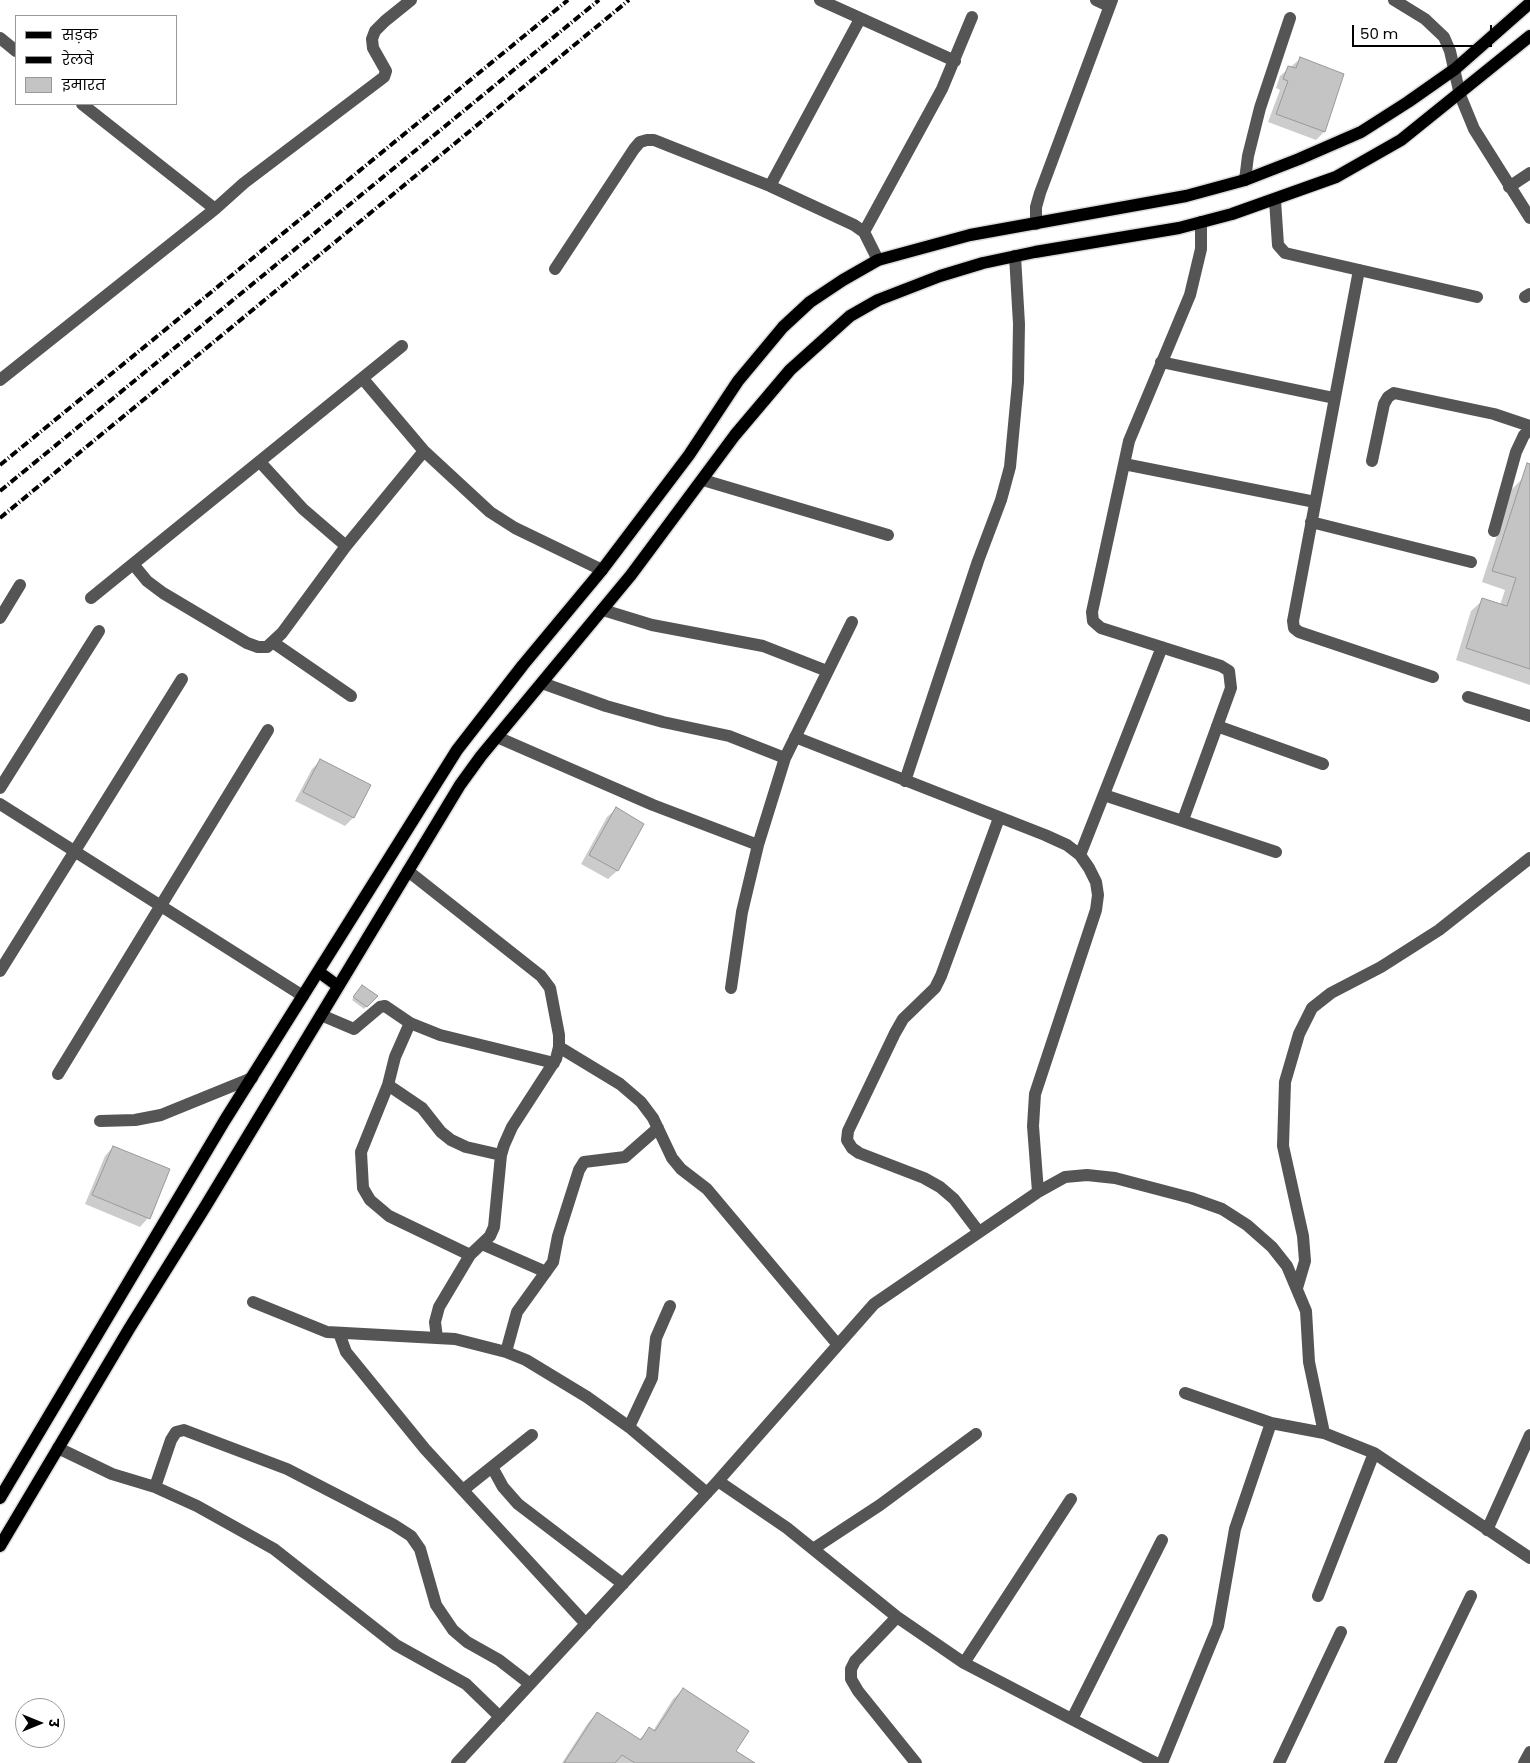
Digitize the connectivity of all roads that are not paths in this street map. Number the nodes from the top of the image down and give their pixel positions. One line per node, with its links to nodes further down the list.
1 (411, 0): 22 (street)
2 (820, 0): 9 (street)
3 (1096, 0): 5 (street)
4 (1395, 0): 14 (street)
5 (1110, 3): 25 (street)
6 (1530, 3): 14 (main road)
7 (972, 18): 13 (street)
8 (1290, 18): 18 (street)
9 (860, 19): 13 (street); 19 (street)
10 (1530, 36): 15 (main road)
11 (0, 38): 12 (street)
12 (15, 50)
13 (955, 60): 26 (street)
14 (1454, 69): 15 (street); 18 (main road)
15 (1460, 95): 20 (street); 21 (main road)
16 (83, 105): 22 (street)
17 (1530, 173): 20 (street)
18 (1246, 180): 25 (main road)
19 (770, 186): 26 (street); 29 (street)
20 (1509, 187): 23 (street)
21 (1275, 200): 24 (main road); 30 (street)
22 (215, 209): 35 (street)
23 (1530, 218)
24 (1202, 222): 27 (main road); 33 (street)
25 (1036, 224): 28 (main road)
26 (864, 232): 28 (street)
27 (1015, 256): 43 (main road); 73 (street)
28 (878, 260): 51 (main road)
29 (554, 270)
30 (1359, 270): 31 (street); 36 (street)
31 (1476, 297)
32 (402, 346): 34 (street)
33 (1161, 362): 36 (street); 42 (street)
34 (364, 379): 39 (street); 41 (street)
35 (0, 380)
36 (1334, 398): 44 (street)
37 (1530, 426): 40 (street)
38 (1530, 430): 46 (street)
39 (424, 451): 48 (street); 51 (street)
40 (1372, 461)
41 (260, 462): 48 (street); 50 (street)
42 (1124, 464): 44 (street); 59 (street)
43 (703, 480): 47 (street); 54 (main road)
44 (1315, 502): 45 (street)
45 (1311, 522): 49 (street); 61 (street)
46 (1494, 531)
47 (888, 535)
48 (346, 546): 58 (street)
49 (1471, 562)
50 (133, 564): 53 (street); 58 (street)
51 (602, 570): 87 (main road)
52 (20, 585): 55 (street)
53 (91, 598)
54 (603, 610): 60 (street); 63 (main road)
55 (0, 618)
56 (852, 622): 60 (street)
57 (99, 631): 74 (street)
58 (274, 643): 64 (street)
59 (1162, 647): 67 (street); 75 (street)
60 (827, 671): 70 (street)
61 (1433, 677)
62 (182, 679): 80 (street)
63 (542, 682): 69 (main road); 71 (street)
64 (351, 696)
65 (1468, 697): 66 (street)
66 (1530, 716)
67 (1217, 726): 72 (street); 78 (street)
68 (268, 730): 85 (street)
69 (497, 737): 79 (street); 84 (main road)
70 (795, 738): 71 (street); 73 (street)
71 (785, 758): 79 (street)
72 (1323, 764)
73 (905, 781): 77 (street)
74 (0, 788)
75 (1104, 795): 78 (street); 82 (street)
76 (0, 804): 80 (street)
77 (999, 818): 82 (street); 102 (street)
78 (1183, 820): 81 (street)
79 (758, 845): 89 (street)
80 (76, 852): 85 (street); 86 (street)
81 (1276, 852)
82 (1080, 855): 101 (street)
83 (1530, 858): 106 (street)
84 (408, 871): 88 (main road); 93 (street)
85 (161, 906): 90 (street); 95 (street)
86 (0, 971)
87 (319, 972): 88 (main road); 90 (main road)
88 (338, 986): 91 (main road)
89 (731, 988)
90 (303, 996): 96 (main road)
91 (321, 1015): 92 (street); 120 (main road)
92 (410, 1023): 94 (street); 97 (street)
93 (560, 1047): 94 (street); 99 (street)
94 (554, 1063): 100 (street)
95 (58, 1074)
96 (252, 1078): 98 (street); 127 (main road)
97 (388, 1085): 100 (street); 104 (street)
98 (100, 1121)
99 (658, 1128): 105 (street); 111 (street)
100 (501, 1155): 103 (street)
101 (1038, 1192): 102 (street); 106 (street)
102 (979, 1232): 111 (street)
103 (482, 1244): 104 (street); 105 (street)
104 (470, 1255): 110 (street)
105 (546, 1272): 112 (street)
106 (1297, 1288): 116 (street)
107 (253, 1302): 109 (street)
108 (670, 1306): 115 (street)
109 (339, 1333): 110 (street); 125 (street)
110 (437, 1338): 112 (street)
111 (838, 1345): 123 (street)
112 (506, 1352): 115 (street)
113 (1185, 1393): 114 (street)
114 (1271, 1422): 116 (street); 148 (street)
115 (629, 1427): 126 (street)
116 (1324, 1433): 121 (street)
117 (976, 1434): 132 (street)
118 (532, 1435): 122 (street)
119 (1530, 1435): 129 (street)
120 (58, 1448): 124 (street); 131 (main road)
121 (1374, 1453): 129 (street); 135 (street)
122 (492, 1467): 125 (street); 134 (street)
123 (718, 1482): 126 (street); 132 (street)
124 (155, 1487): 141 (street); 142 (street)
125 (463, 1490): 138 (street)
126 (707, 1493): 134 (street)
127 (0, 1498)
128 (1071, 1498): 140 (street)
129 (1487, 1530): 133 (street)
130 (1162, 1540): 143 (street)
131 (0, 1546)
132 (812, 1549): 137 (street)
133 (1530, 1558)
134 (623, 1584): 138 (street)
135 (1318, 1596)
136 (1471, 1596): 150 (street)
137 (897, 1617): 140 (street); 146 (street)
138 (586, 1624): 141 (street)
139 (1341, 1632): 149 (street)
140 (964, 1663): 143 (street)
141 (530, 1684): 142 (street)
142 (500, 1717): 145 (street)
143 (1072, 1719): 147 (street)
144 (1530, 1752): 151 (street)
145 (457, 1763)
146 (916, 1763)
147 (1156, 1763)
148 (1162, 1763)
149 (1278, 1763)
150 (1390, 1763)
151 (1524, 1763)

